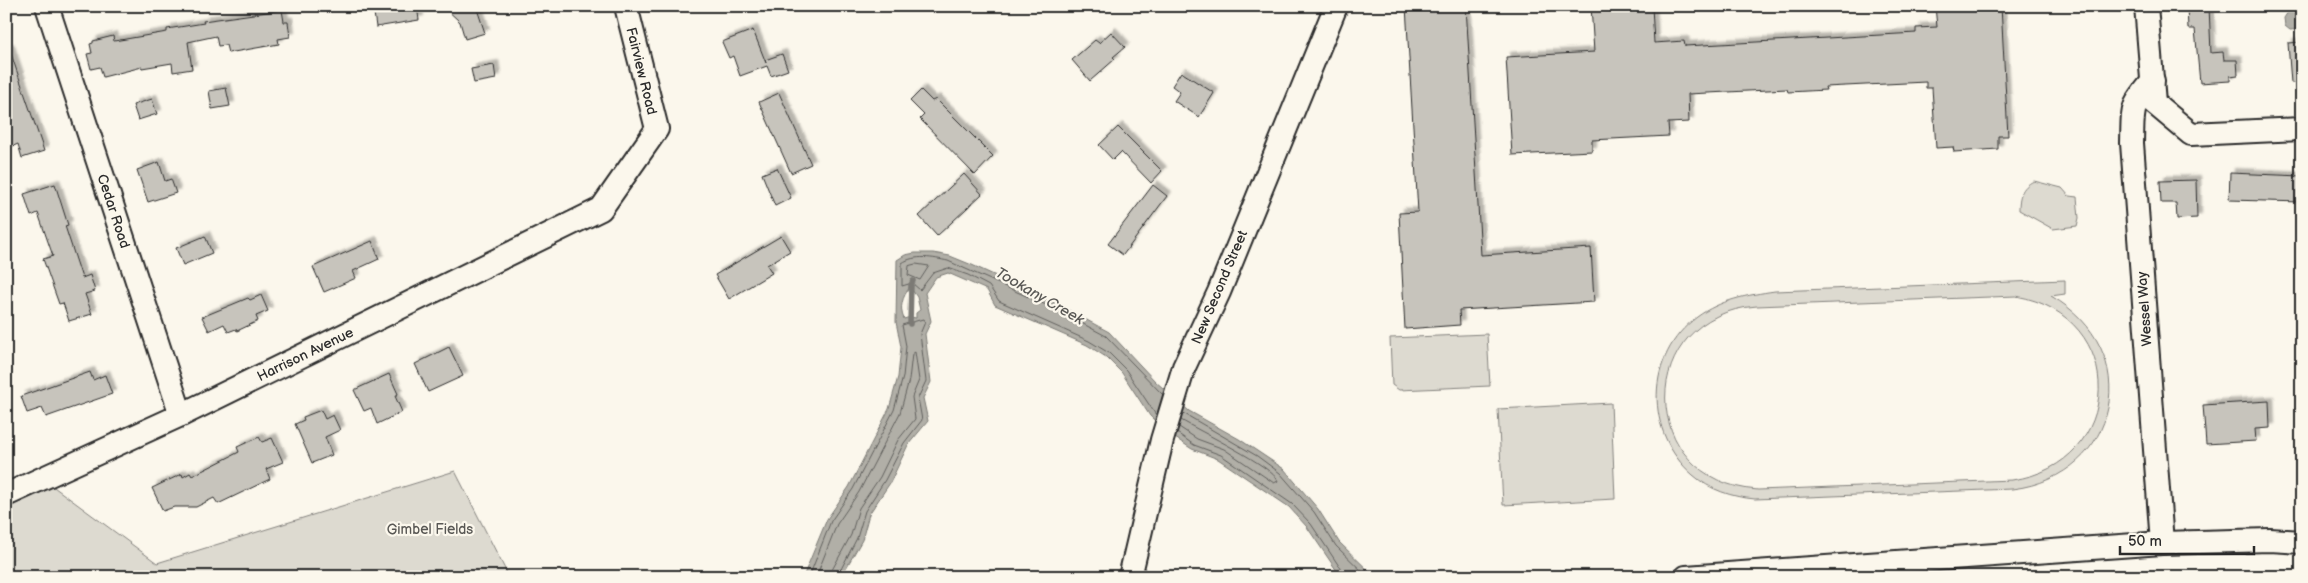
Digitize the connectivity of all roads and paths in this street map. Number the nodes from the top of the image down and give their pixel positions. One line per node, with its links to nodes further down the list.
1 (47, 6): 8 (street, Cedar Road)
2 (626, 6): 7 (street, Fairview Road)
3 (1336, 6): 12 (street, New Second Street)
4 (2146, 6): 5 (street)
5 (2153, 81): 6 (street); 11 (street, Wessel Way)
6 (2302, 130)
7 (601, 209): 8 (street, Harrison Avenue)
8 (181, 415): 9 (street, Harrison Avenue)
9 (6, 495)
10 (2302, 542): 11 (street)
11 (2162, 543): 13 (street)
12 (1130, 577)
13 (1686, 577)

